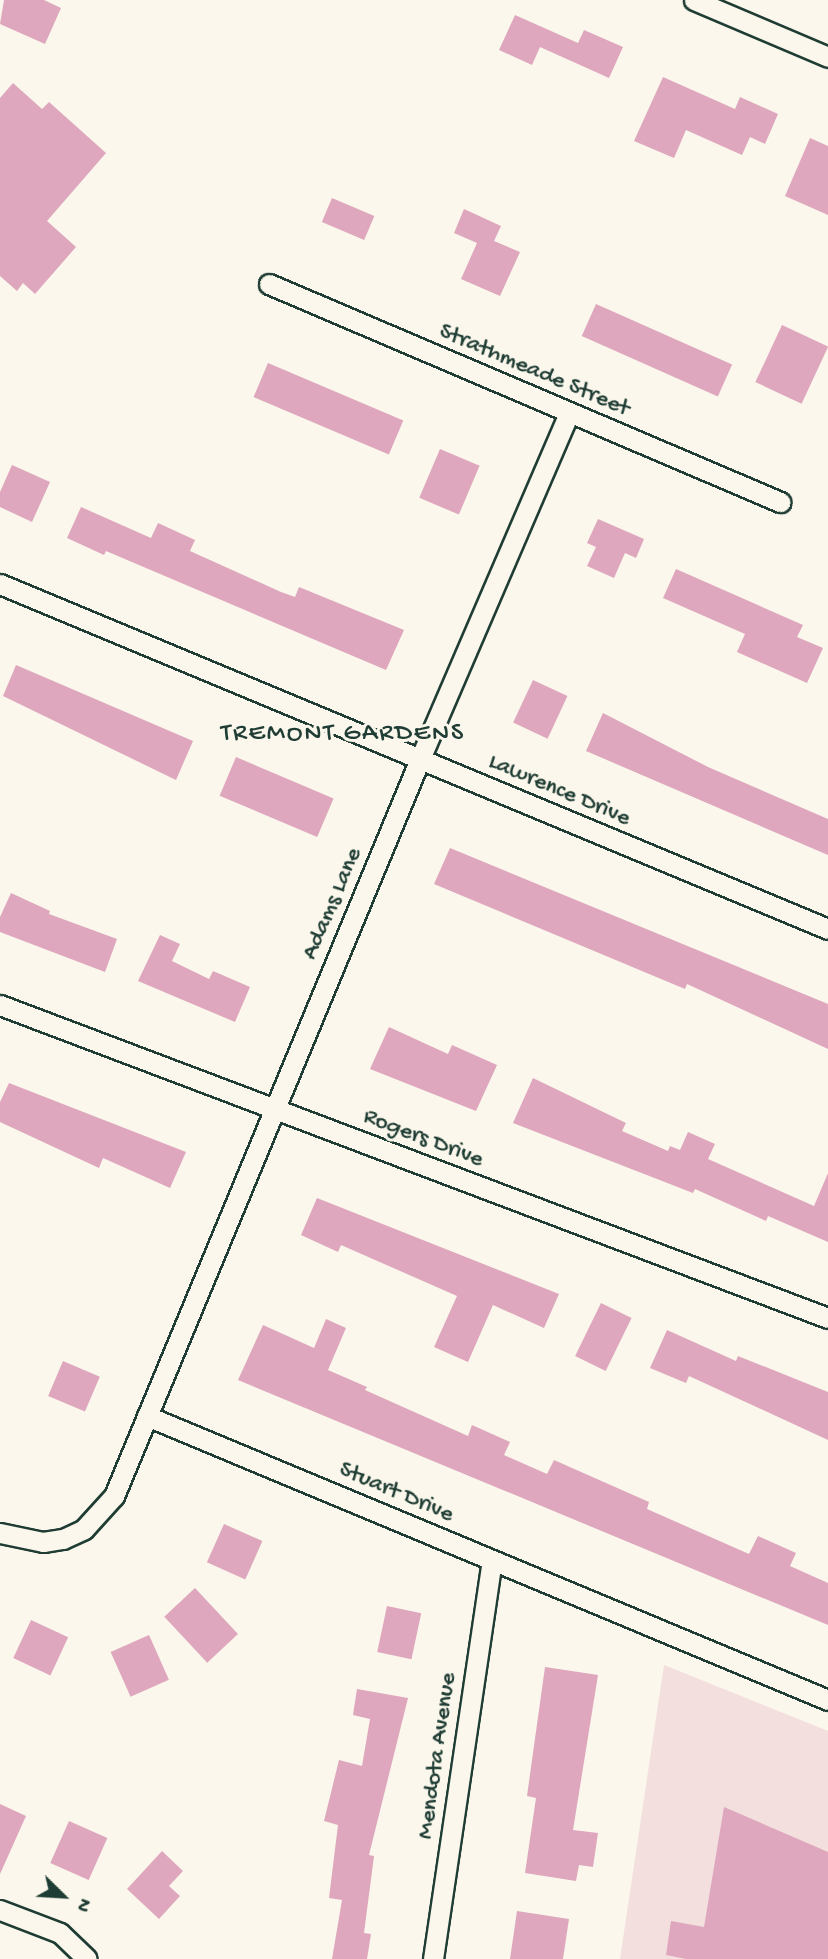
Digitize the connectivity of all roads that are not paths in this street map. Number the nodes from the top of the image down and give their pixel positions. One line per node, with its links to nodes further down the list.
1 (694, 0): 2 (street)
2 (828, 57)
3 (269, 284): 4 (street, Strathmeade Street)
4 (569, 413): 5 (street, Strathmeade Street); 7 (street, Adams Lane)
5 (780, 502)
6 (0, 584): 7 (street, Lawrence Drive)
7 (420, 759): 8 (street, Lawrence Drive); 10 (street, Adams Lane)
8 (828, 929)
9 (0, 1005): 10 (street, Rogers Drive)
10 (274, 1109): 11 (street, Rogers Drive); 12 (street, Adams Lane)
11 (828, 1318)
12 (147, 1416): 13 (street); 14 (street, Stuart Drive)
13 (0, 1533)
14 (492, 1560): 15 (street, Stuart Drive); 18 (street, Mendota Avenue)
15 (828, 1700)
16 (0, 1910): 17 (street)
17 (87, 1959)
18 (433, 1959)

